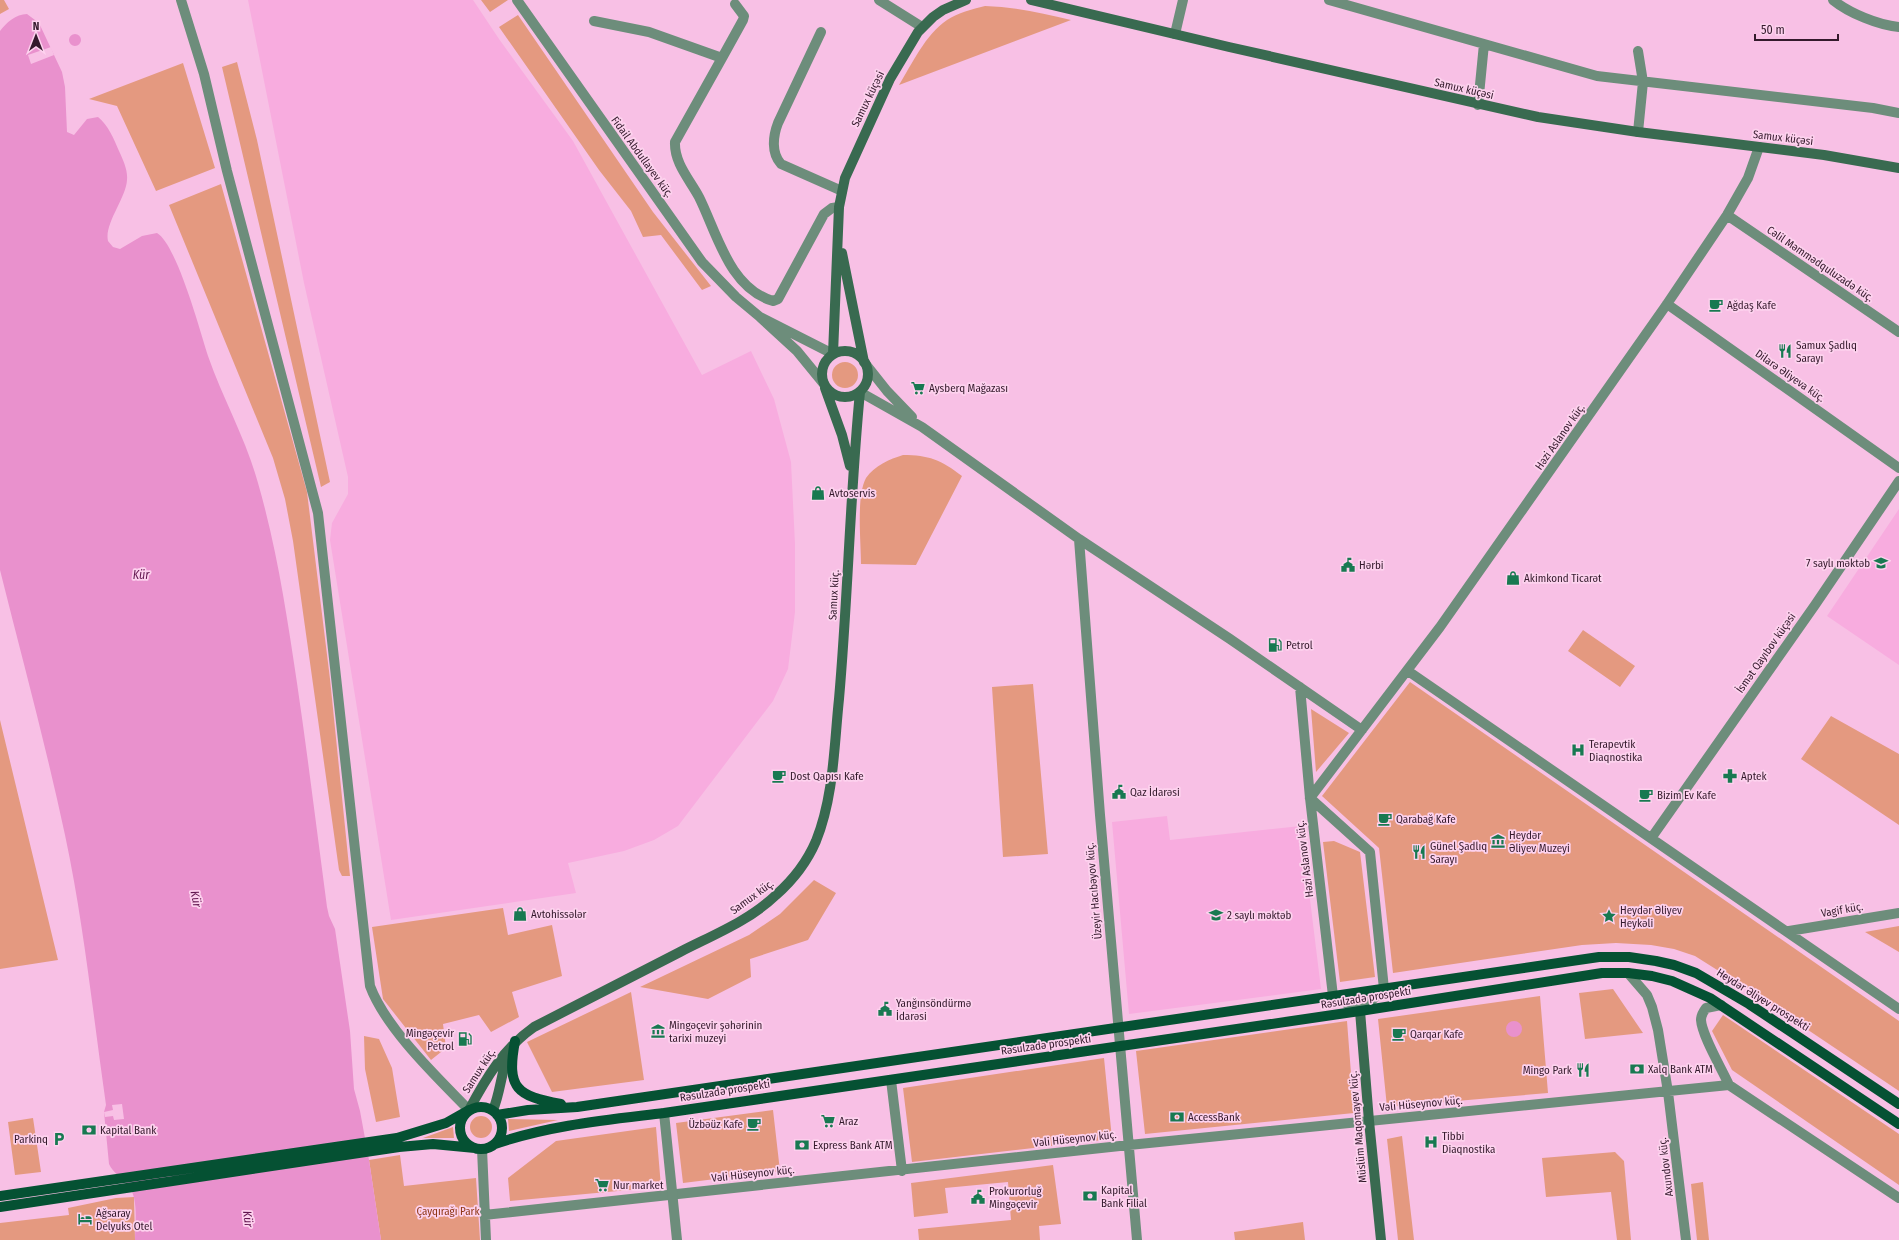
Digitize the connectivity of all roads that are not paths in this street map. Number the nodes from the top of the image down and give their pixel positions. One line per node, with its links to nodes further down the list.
1 (181, 0): 63 (street)
2 (517, 0): 30 (street, Fidail Abdullayev küç.)
3 (879, 0): 12 (street)
4 (966, 0): 9 (main road, Samux küçəsi)
5 (1031, 0): 15 (main road, Samux küçəsi)
6 (1183, 0): 15 (street)
7 (1329, 0): 16 (street)
8 (1833, 0): 13 (street)
9 (954, 2): 12 (main road, Samux küçəsi)
10 (735, 4): 18 (street)
11 (594, 21): 18 (street)
12 (922, 27): 25 (main road, Samux küçəsi)
13 (1899, 27)
14 (821, 32): 25 (street)
15 (1175, 34): 20 (main road, Samux küçəsi)
16 (1484, 44): 19 (street); 20 (street)
17 (1638, 51): 19 (street)
18 (722, 58): 26 (street)
19 (1643, 82): 21 (street); 22 (street)
20 (1478, 104): 22 (main road, Samux küçəsi)
21 (1899, 113)
22 (1638, 132): 23 (main road, Samux küçəsi)
23 (1759, 147): 24 (main road, Samux küçəsi); 27 (street, Həzi Aslanov küç.)
24 (1899, 168)
25 (842, 191): 26 (main road, Samux küçəsi)
26 (839, 207): 28 (main road, Samux küçəsi)
27 (1727, 214): 29 (street, Həzi Aslanov küç.); 31 (street, Cəlil Məmmədquluzadə küç.)
28 (838, 237): 32 (main road); 33 (main road)
29 (1667, 304): 37 (street, Dilarə Əliyeva küç.); 41 (street, Həzi Aslanov küç.)
30 (760, 317): 32 (street); 34 (street)
31 (1899, 332)
32 (833, 354): 33 (main road); 34 (main road)
33 (864, 362): 35 (main road); 36 (street)
34 (824, 384): 35 (main road); 38 (main road)
35 (860, 392): 36 (street); 38 (main road, Samux küç.)
36 (922, 427): 40 (street)
37 (1899, 468)
38 (852, 474): 56 (main road, Samux küç.)
39 (1899, 481): 45 (street, İsmət Qayıbov küçəsi)
40 (1079, 539): 42 (street); 55 (street, Üzeyir Hacıbəyov küç.)
41 (1408, 671): 43 (street, Həzi Aslanov küç.); 45 (street)
42 (1300, 687): 43 (street); 44 (street, Həzi Aslanov küç.)
43 (1362, 730): 44 (street, Həzi Aslanov küç.)
44 (1310, 798): 50 (street); 51 (street, Həzi Aslanov küç.)
45 (1652, 838): 47 (street)
46 (1899, 912): 47 (street, Vagif küç.)
47 (1789, 932): 53 (street)
48 (1599, 957): 50 (main road, Rəsulzadə prospekti); 61 (main road, Heydər Əliyev prospekti)
49 (1628, 973): 52 (main road); 54 (main road, Rəsulzadə prospekti); 60 (street, Axundov küç.)
50 (1384, 989): 51 (main road, Rəsulzadə prospekti); 54 (street)
51 (1333, 996): 54 (street); 55 (main road, Rəsulzadə prospekti)
52 (1721, 1005): 59 (street); 67 (main road)
53 (1899, 1008)
54 (1360, 1011): 57 (main road, Rəsulzadə prospekti); 66 (main road, Müslüm Maqomayev küç.)
55 (1118, 1029): 57 (street, Üzeyir Hacıbəyov küç.); 62 (main road, Rəsulzadə prospekti)
56 (515, 1042): 62 (main road); 63 (main road, Samux küç.); 64 (main road)
57 (1120, 1046): 58 (main road, Rəsulzadə prospekti); 70 (street, Üzeyir Hacıbəyov küç.)
58 (891, 1080): 65 (main road, Rəsulzadə prospekti); 72 (street)
59 (1729, 1085): 60 (street, Vəli Hüseynov küç.); 75 (street)
60 (1668, 1092): 66 (street, Vəli Hüseynov küç.); 82 (street, Axundov küç.)
61 (1899, 1104)
62 (577, 1107): 64 (main road, Rəsulzadə prospekti)
63 (469, 1110): 64 (main road); 68 (main road); 71 (main road)
64 (495, 1112): 69 (main road)
65 (664, 1113): 69 (main road, Rəsulzadə prospekti); 73 (street)
66 (1369, 1121): 70 (street, Vəli Hüseynov küç.); 81 (main road, Müslüm Maqomayev küç.)
67 (1899, 1124)
68 (398, 1142): 71 (main road); 74 (main road); 76 (main road)
69 (495, 1144): 71 (main road)
70 (1128, 1145): 72 (street, Vəli Hüseynov küç.); 80 (street, Üzeyir Hacıbəyov küç.)
71 (478, 1149): 77 (street)
72 (902, 1171): 73 (street, Vəli Hüseynov küç.)
73 (673, 1195): 77 (street, Vəli Hüseynov küç.); 79 (street)
74 (0, 1196)
75 (1899, 1198)
76 (0, 1207)
77 (484, 1215): 78 (street)
78 (486, 1240)
79 (677, 1240)
80 (1137, 1240)
81 (1382, 1240)
82 (1686, 1240)

